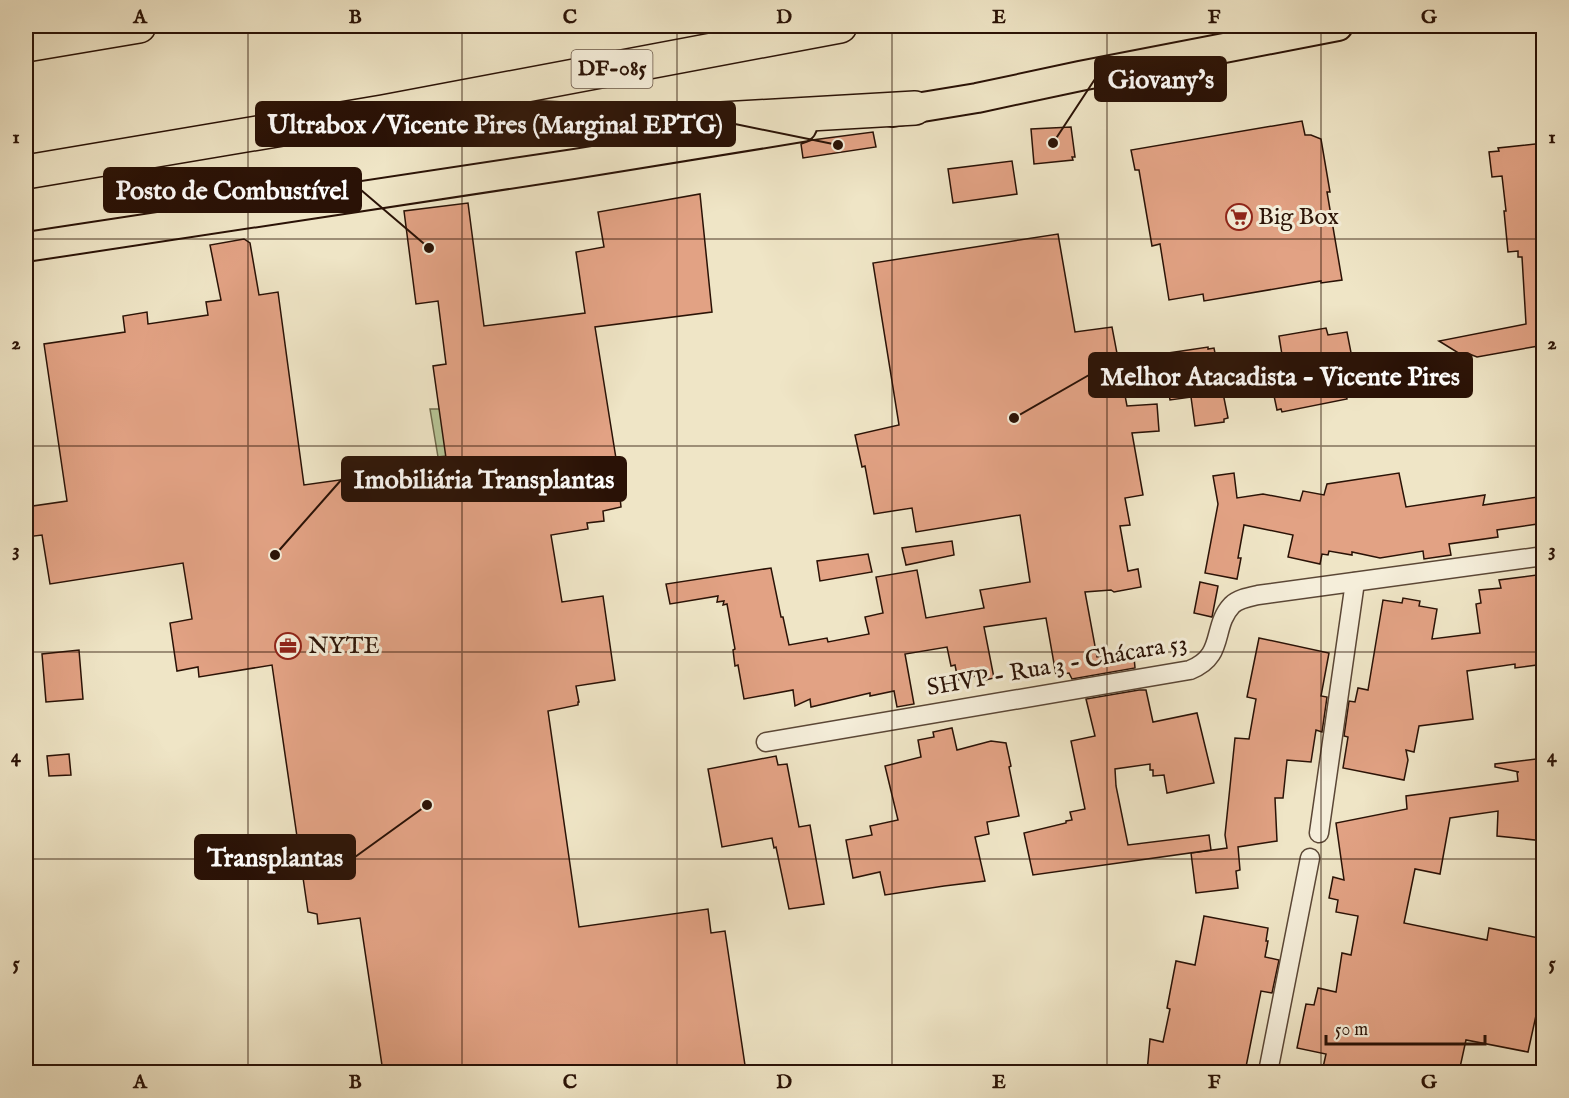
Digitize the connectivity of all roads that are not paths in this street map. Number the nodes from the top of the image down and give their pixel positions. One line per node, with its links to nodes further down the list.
1 (139, 26): 4 (highway)
2 (840, 26): 6 (highway, DF-085)
3 (1338, 26): 5 (main road)
4 (26, 45)
5 (915, 108): 6 (highway); 8 (main road)
6 (383, 112): 7 (highway, DF-085)
7 (26, 172)
8 (26, 247)
9 (1544, 556): 10 (street, SHVP - Rua 3 - Chácara 53)
10 (1355, 582): 11 (street, SHVP - Rua 3 - Chácara 53); 12 (street)
11 (766, 742)
12 (1319, 833)
13 (1310, 858): 14 (street)
14 (1268, 1072)

